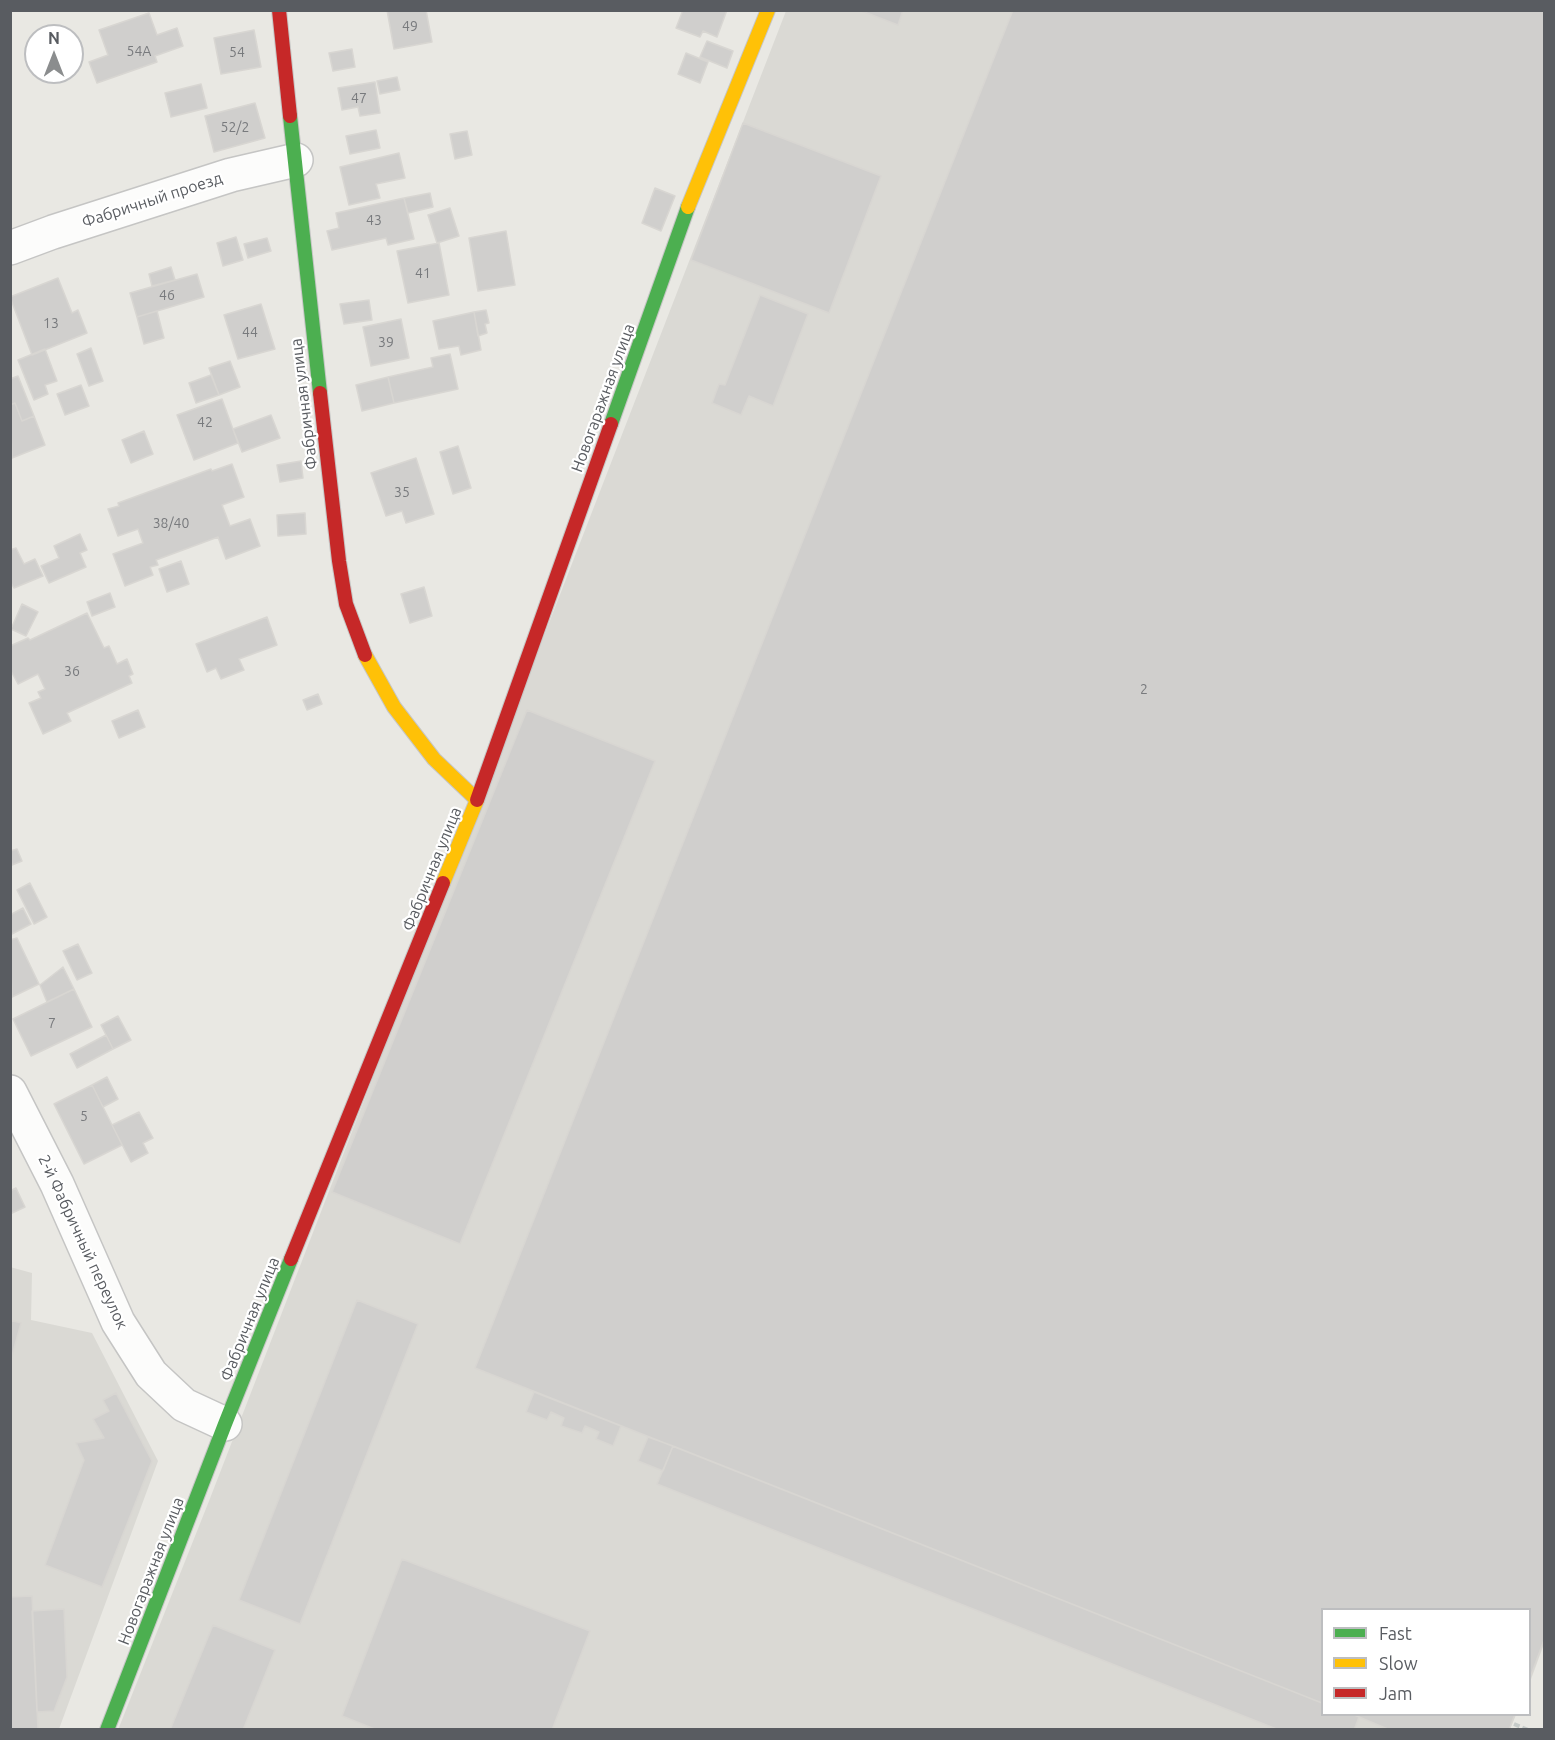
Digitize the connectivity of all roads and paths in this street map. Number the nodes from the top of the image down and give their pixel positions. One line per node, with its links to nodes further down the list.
1 (279, 10): 3 (street, Фабричная улица)
2 (768, 10): 5 (street, Новогаражная улица)
3 (296, 160): 4 (street, Фабричный проезд); 5 (street, Фабричная улица)
4 (10, 248)
5 (477, 800): 7 (street, Фабричная улица)
6 (10, 1092): 7 (street, 2-й Фабричный переулок)
7 (225, 1424): 9 (street, Новогаражная улица)
8 (1514, 1724): 10 (path)
9 (107, 1730)
10 (1528, 1730)

